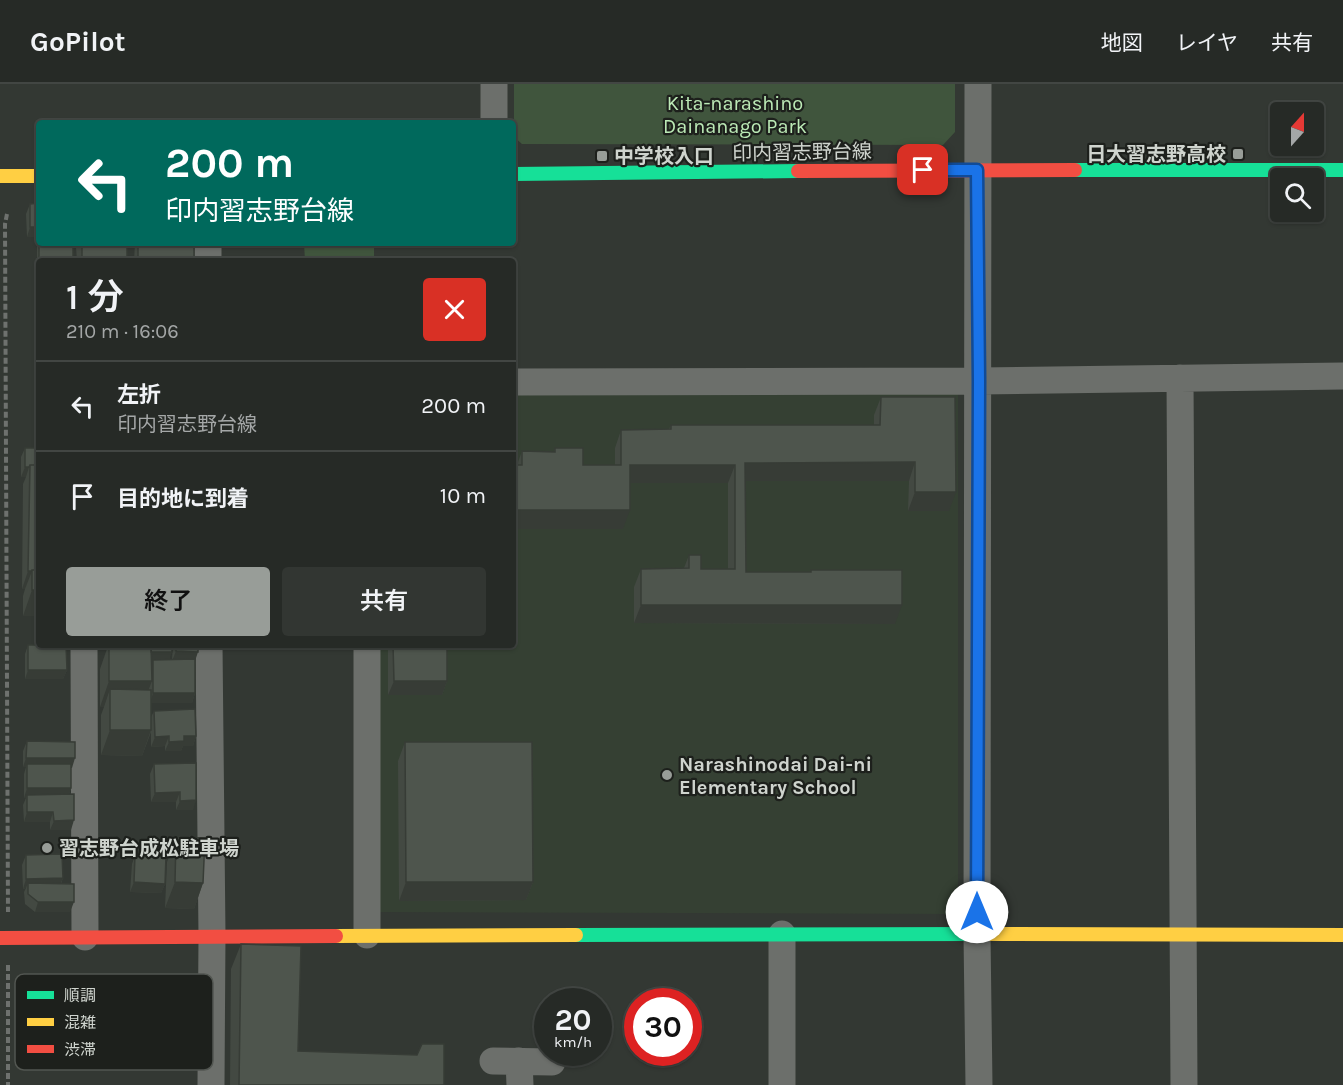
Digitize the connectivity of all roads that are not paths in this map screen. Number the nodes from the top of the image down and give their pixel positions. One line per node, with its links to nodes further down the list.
1 (494, 84): 3 (street)
2 (978, 84): 4 (street)
3 (494, 120)
4 (977, 170): 5 (street, 印内習志野台線); 6 (street, 印内習志野台線); 11 (street)
5 (1343, 170)
6 (516, 174)
7 (0, 176): 8 (street)
8 (36, 176)
9 (1343, 376): 10 (street)
10 (1180, 378): 11 (street); 18 (street)
11 (979, 381): 12 (street); 17 (street)
12 (516, 382)
13 (84, 648): 22 (street)
14 (209, 648): 19 (street)
15 (367, 648): 20 (street)
16 (782, 934): 17 (street); 20 (street); 29 (street)
17 (977, 934): 18 (street); 30 (street)
18 (1184, 934): 21 (street); 31 (street)
19 (212, 935): 20 (street); 22 (street); 24 (street)
20 (367, 935)
21 (1343, 935)
22 (85, 937): 23 (street)
23 (4, 938)
24 (212, 974)
25 (534, 1065): 26 (street)
26 (511, 1069)
27 (211, 1070): 28 (street)
28 (211, 1085)
29 (782, 1085)
30 (979, 1085)
31 (1184, 1085)

